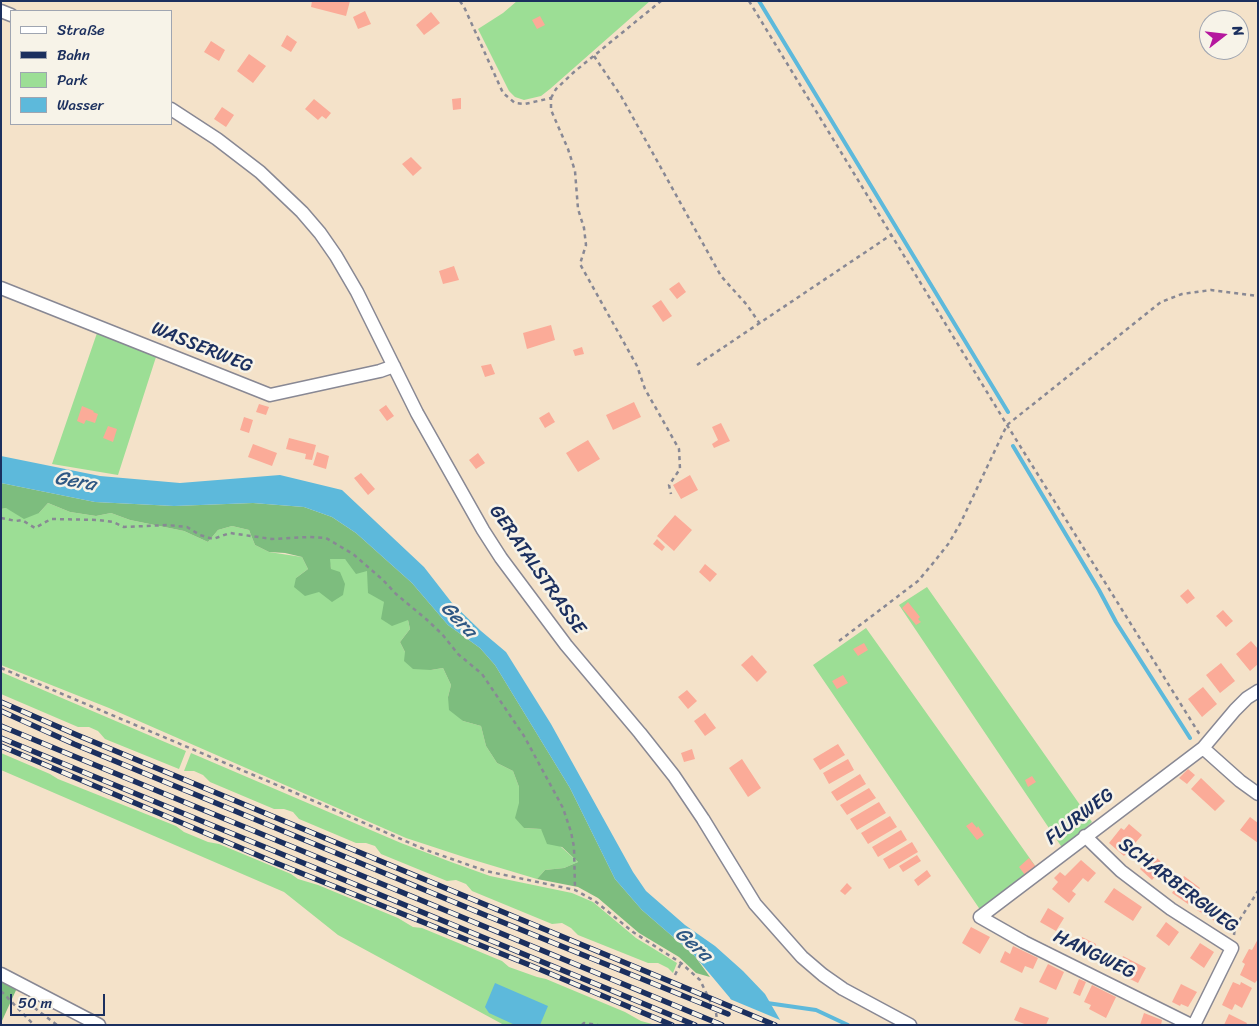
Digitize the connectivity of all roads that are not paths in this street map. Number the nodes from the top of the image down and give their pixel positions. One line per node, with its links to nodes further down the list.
1 (172, 110): 3 (street, GERATALSTRASSE)
2 (1, 288): 3 (street, WASSERWEG)
3 (394, 366): 11 (street, GERATALSTRASSE)
4 (1258, 691): 5 (street, FLURWEG)
5 (1205, 746): 6 (street); 7 (street, FLURWEG)
6 (1258, 794)
7 (1085, 836): 8 (street, FLURWEG); 12 (street, SCHARBERGWEG)
8 (980, 918): 12 (street, HANGWEG)
9 (1, 974): 10 (street)
10 (99, 1025)
11 (910, 1025)
12 (1193, 1025)

